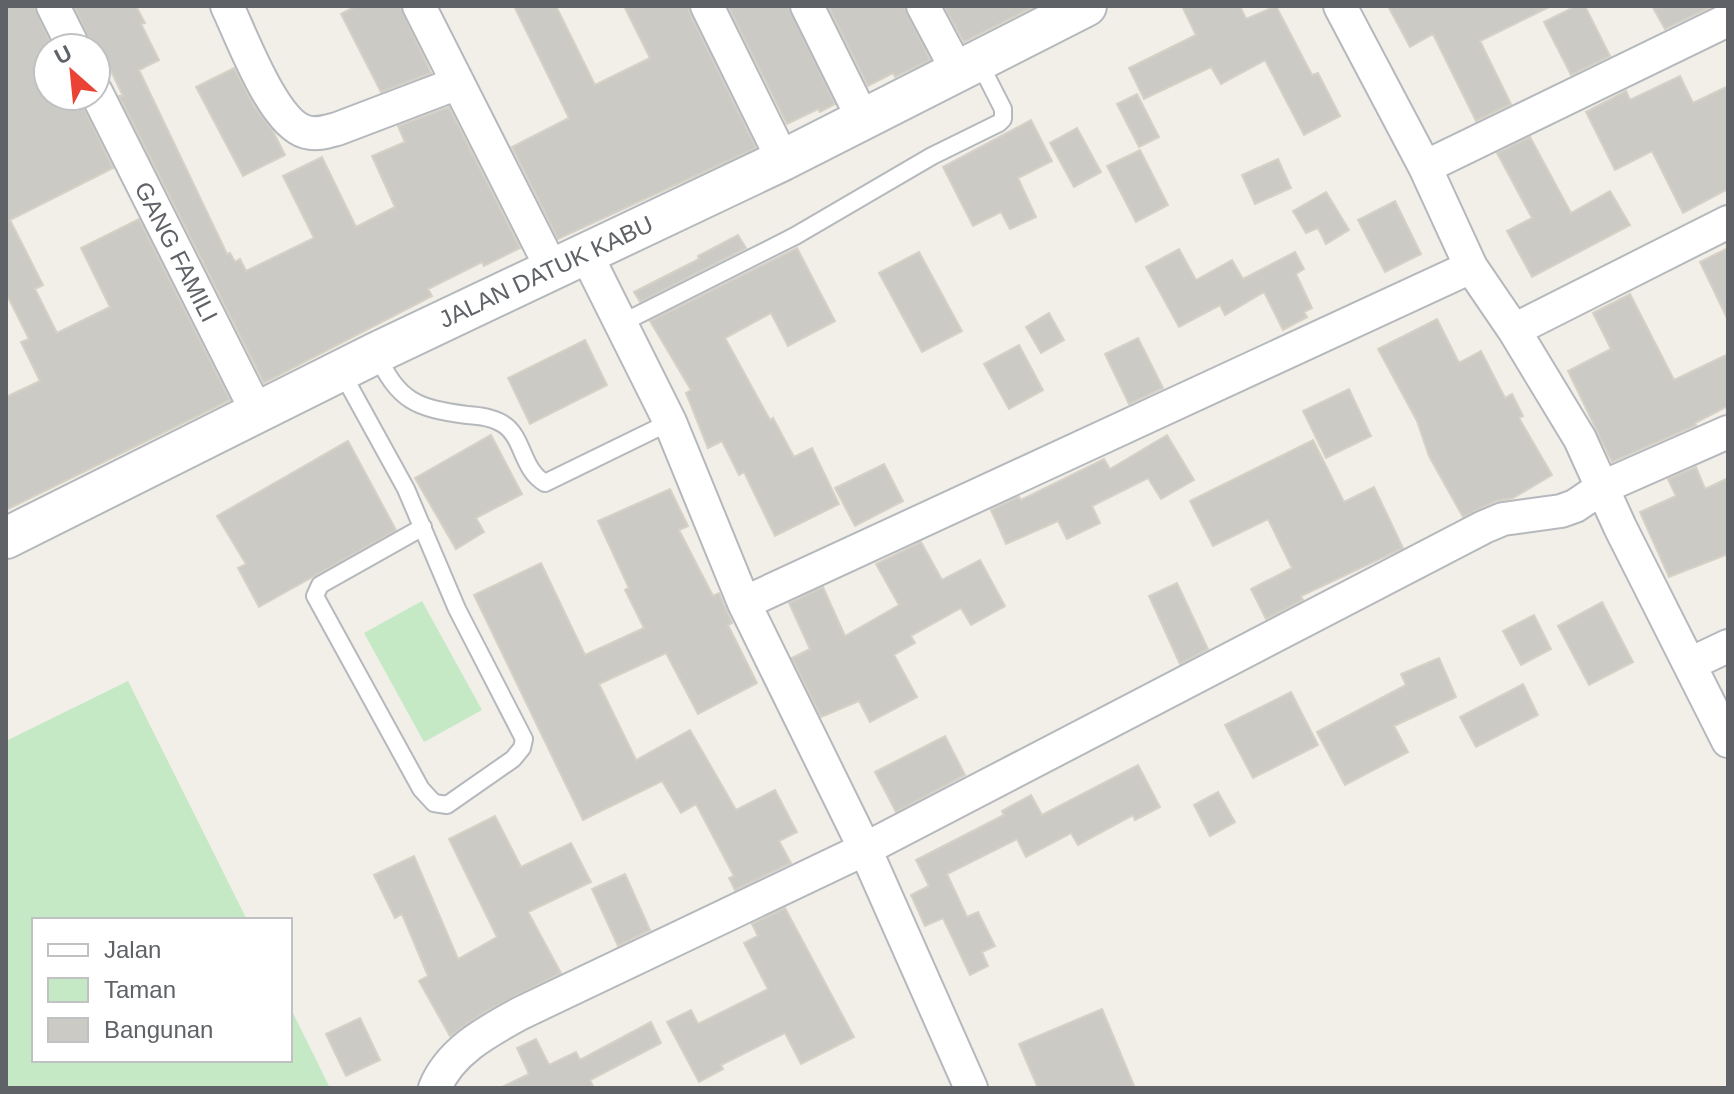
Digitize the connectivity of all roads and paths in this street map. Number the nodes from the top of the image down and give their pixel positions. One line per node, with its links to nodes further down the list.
1 (53, 6): 11 (street)
2 (227, 6): 13 (street)
3 (419, 6): 13 (street)
4 (707, 6): 16 (street)
5 (807, 6): 15 (street)
6 (923, 6): 12 (street)
7 (1086, 6): 9 (street, JALAN DATUK KABU)
8 (1340, 6): 17 (street)
9 (1044, 16): 12 (street, JALAN DATUK KABU)
10 (1728, 20): 17 (street)
11 (66, 32)
12 (968, 67): 15 (street, JALAN DATUK KABU); 21 (lane)
13 (458, 83): 19 (street)
14 (106, 112): 25 (street, GANG FAMILI)
15 (863, 119): 16 (street, JALAN DATUK KABU)
16 (783, 160): 19 (street, JALAN DATUK KABU)
17 (1425, 167): 20 (street)
18 (1728, 222): 22 (street)
19 (569, 261): 21 (street); 23 (street, JALAN DATUK KABU)
20 (1471, 267): 22 (street); 31 (street)
21 (620, 324): 26 (street)
22 (1514, 330): 28 (street)
23 (376, 353): 24 (street, JALAN DATUK KABU); 26 (lane)
24 (341, 371): 25 (street, JALAN DATUK KABU); 29 (lane)
25 (257, 412): 30 (street, JALAN DATUK KABU)
26 (670, 422): 31 (street)
27 (1728, 432): 28 (street)
28 (1603, 487): 33 (street); 35 (street)
29 (423, 527): 29 (lane)
30 (6, 538)
31 (744, 603): 35 (street)
32 (1728, 646): 33 (street)
33 (1690, 664): 34 (street)
34 (1728, 741)
35 (865, 849): 36 (street); 37 (street)
36 (435, 1088)
37 (971, 1088)

